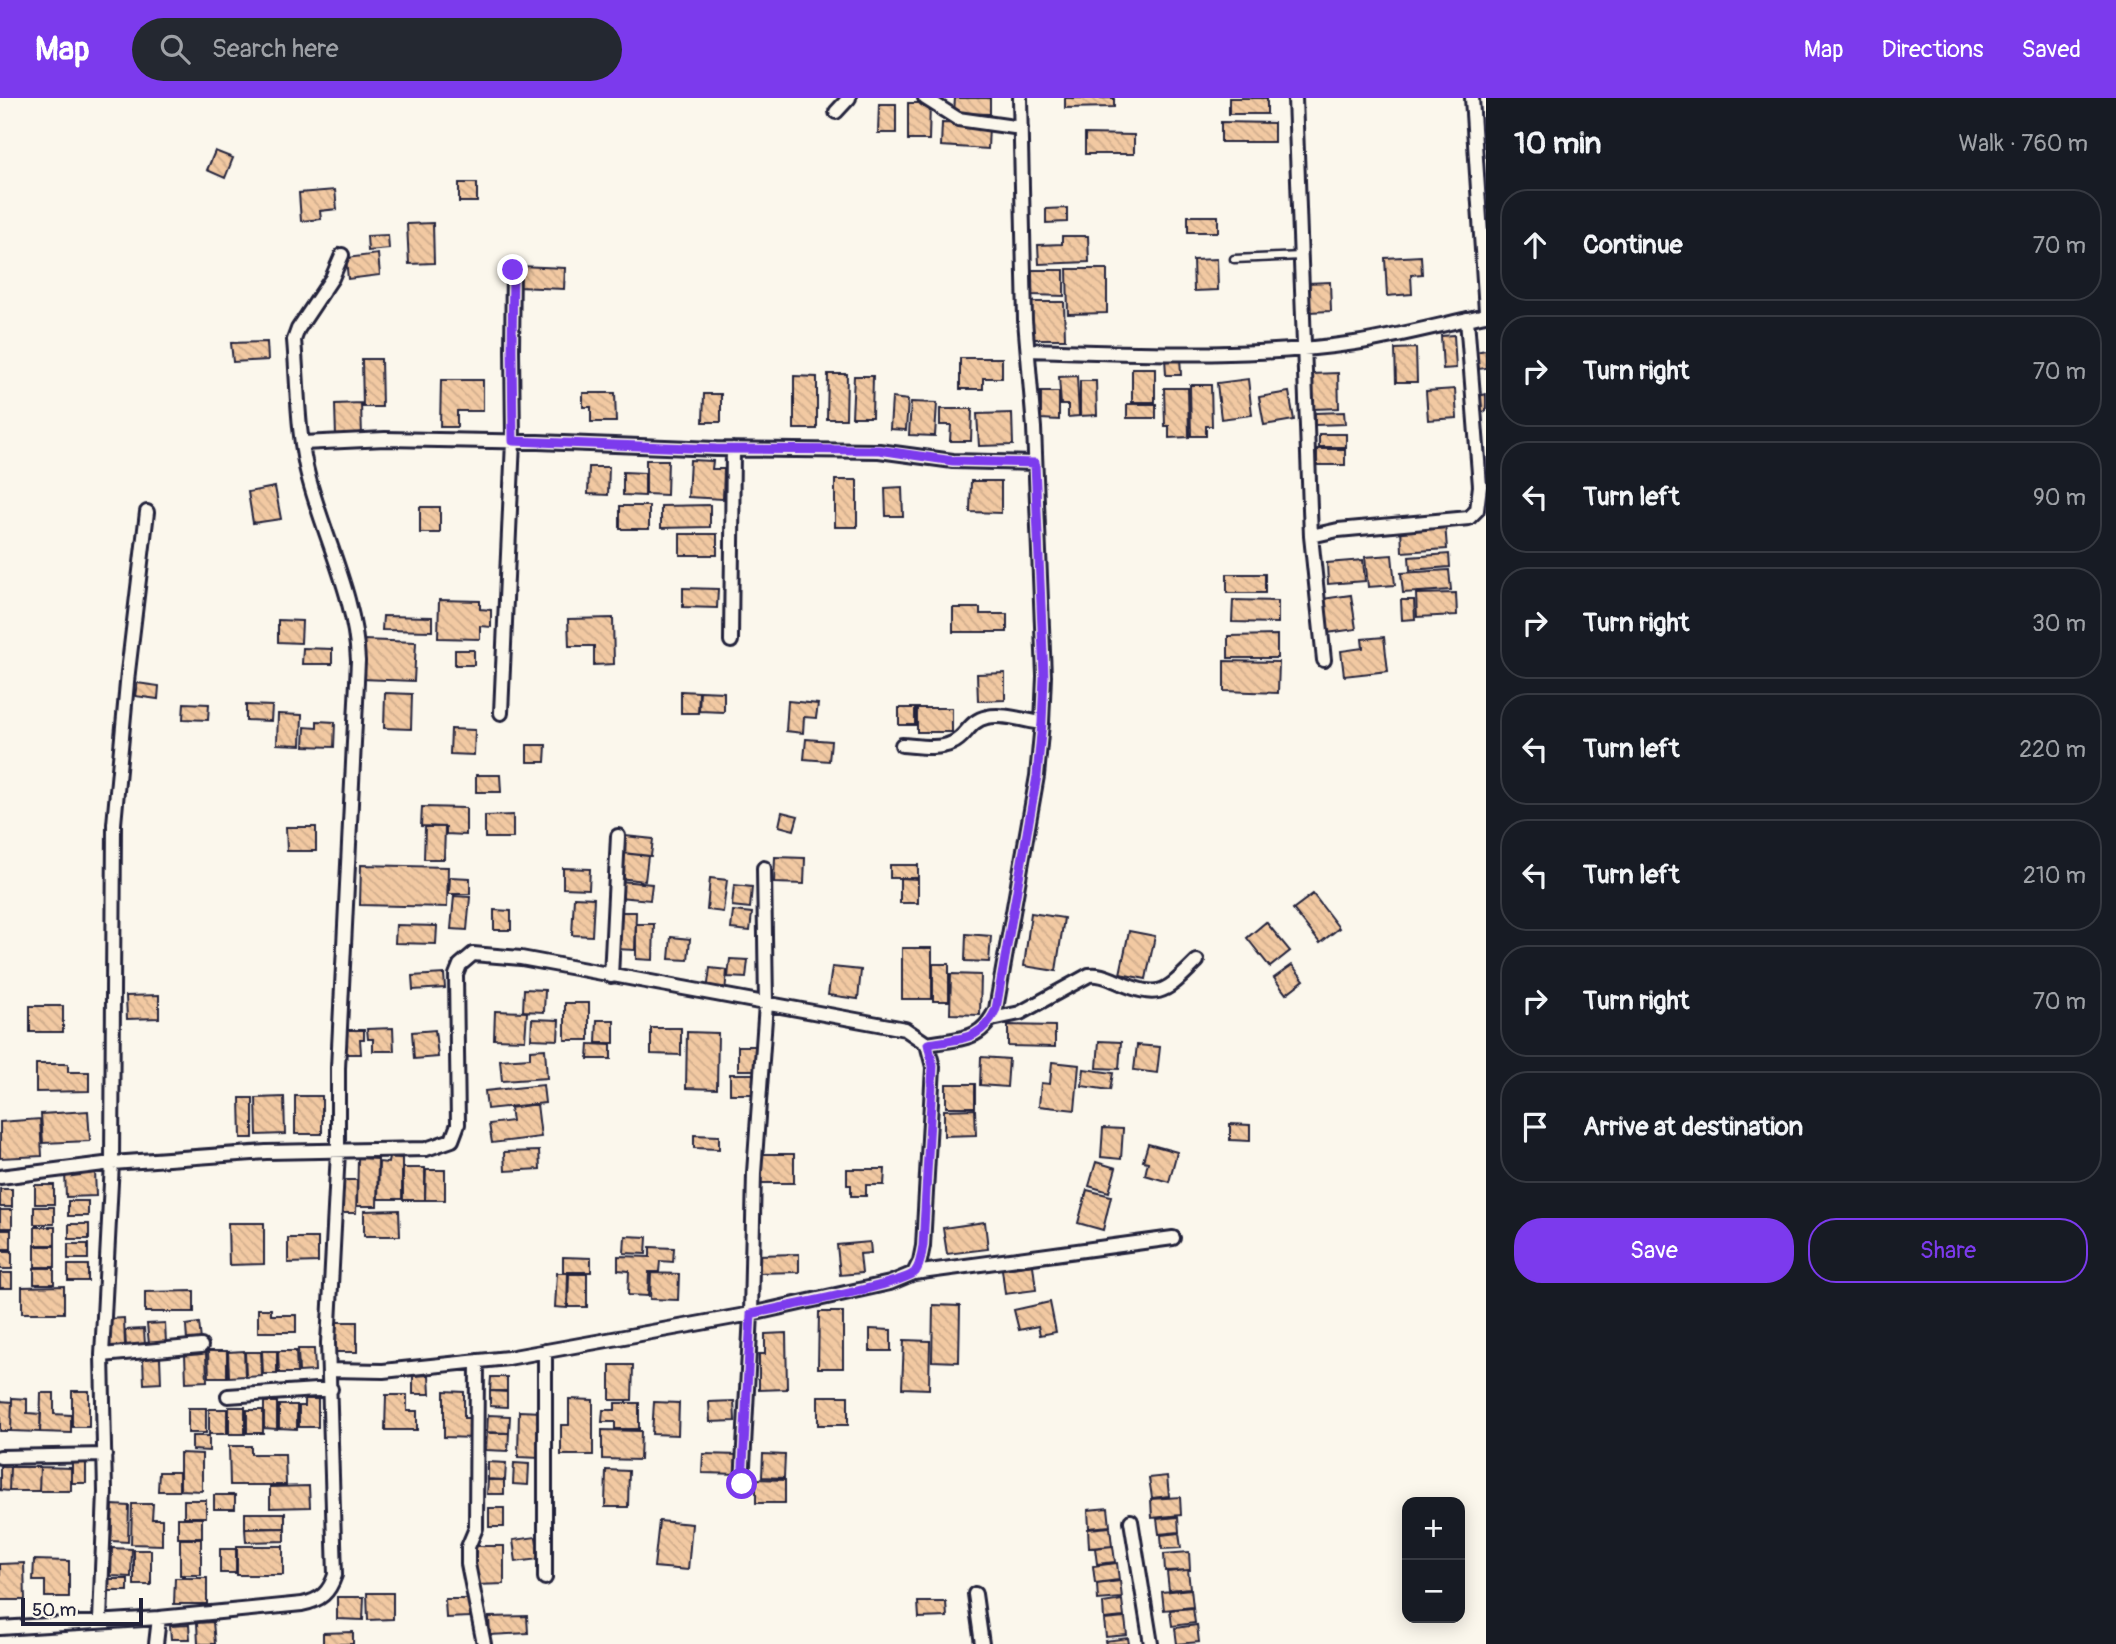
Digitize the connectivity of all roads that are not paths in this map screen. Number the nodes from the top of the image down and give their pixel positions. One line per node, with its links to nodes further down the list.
1 (849, 98): 6 (street)
2 (925, 98): 7 (street)
3 (1020, 98): 7 (street)
4 (1295, 98): 9 (street)
5 (1472, 98): 12 (street)
6 (836, 112)
7 (1021, 128): 15 (street)
8 (342, 255): 17 (street)
9 (1301, 256): 10 (lane); 14 (street)
10 (1234, 259)
11 (513, 270): 16 (street)
12 (1486, 312): 13 (street)
13 (1467, 319): 14 (street); 21 (street)
14 (1304, 348): 15 (street); 21 (street)
15 (1028, 350): 19 (street)
16 (513, 441): 17 (street); 18 (street); 24 (street)
17 (303, 443): 34 (street)
18 (733, 449): 19 (street); 22 (street)
19 (1035, 463): 25 (street)
20 (147, 512): 35 (street)
21 (1311, 536): 23 (street)
22 (731, 641)
23 (1324, 660)
24 (501, 713)
25 (1042, 723): 26 (street); 32 (street)
26 (902, 745)
27 (618, 836): 30 (street)
28 (764, 868): 31 (street)
29 (1197, 961): 32 (street)
30 (611, 976): 31 (street); 34 (street)
31 (766, 1004): 33 (street); 39 (street)
32 (992, 1018): 33 (street)
33 (928, 1044): 38 (street)
34 (338, 1151): 35 (street); 44 (street)
35 (112, 1163): 36 (street); 42 (street)
36 (0, 1177)
37 (1173, 1238): 38 (street)
38 (914, 1273): 39 (street)
39 (751, 1314): 41 (street); 49 (street)
40 (201, 1346): 42 (street)
41 (545, 1351): 43 (street); 51 (street)
42 (102, 1355): 47 (street)
43 (477, 1361): 44 (street); 57 (street)
44 (330, 1370): 45 (street)
45 (331, 1389): 46 (street); 53 (street)
46 (228, 1396)
47 (105, 1455): 48 (street); 54 (street)
48 (0, 1457)
49 (742, 1484)
50 (1131, 1521): 59 (street)
51 (545, 1578)
52 (975, 1594): 58 (street)
53 (159, 1618): 54 (street); 56 (street)
54 (100, 1621): 55 (street)
55 (0, 1628)
56 (156, 1644)
57 (484, 1644)
58 (982, 1644)
59 (1151, 1644)

